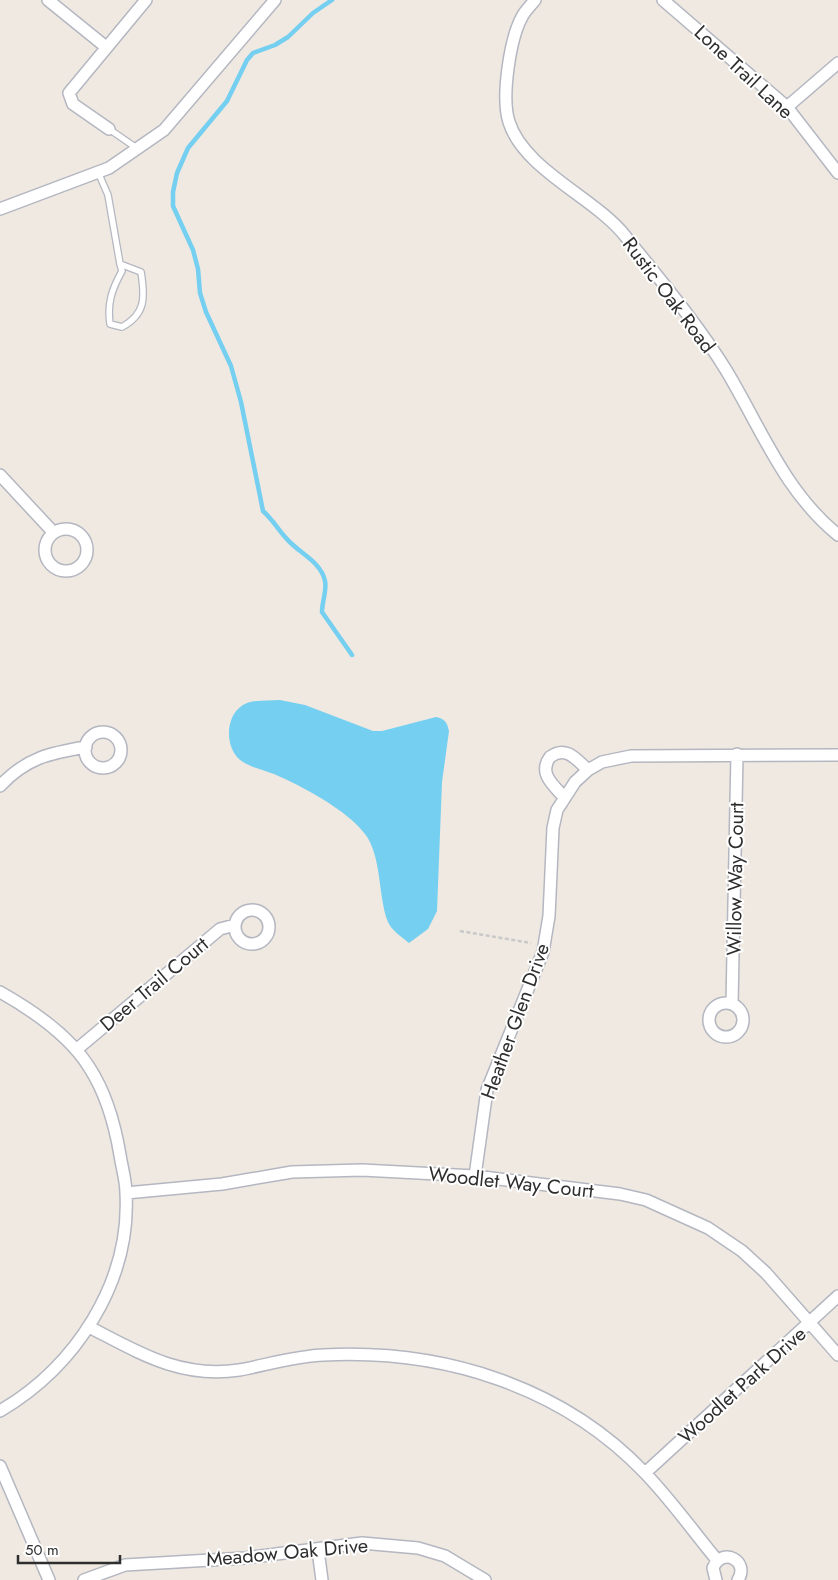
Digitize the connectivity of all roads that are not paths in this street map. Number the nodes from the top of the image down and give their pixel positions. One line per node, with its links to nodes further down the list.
1 (48, 0): 6 (street)
2 (146, 0): 6 (street)
3 (275, 0): 10 (street)
4 (535, 0): 17 (street, Rustic Oak Road)
5 (663, 0): 8 (street, Lone Trail Lane)
6 (106, 47): 9 (street)
7 (838, 63): 8 (street)
8 (787, 107): 12 (street, Lone Trail Lane)
9 (109, 129): 10 (lane)
10 (138, 149): 11 (street)
11 (98, 172): 13 (street); 14 (lane)
12 (838, 173)
13 (0, 209)
14 (120, 264): 14 (lane)
15 (0, 475): 16 (street)
16 (54, 533)
17 (838, 534)
18 (86, 748): 22 (street)
19 (738, 754): 20 (street, Heather Glen Drive); 21 (street, Heather Glen Drive); 26 (street, Willow Way Court)
20 (838, 755)
21 (588, 770): 23 (street, Heather Glen Drive); 23 (street)
22 (0, 786)
23 (564, 797): 28 (street, Heather Glen Drive)
24 (235, 925): 27 (street, Deer Trail Court)
25 (0, 992): 27 (street)
26 (732, 1004)
27 (76, 1050): 29 (street)
28 (475, 1176): 29 (street, Woodlet Way Court); 31 (street, Woodlet Way Court)
29 (126, 1193): 32 (street)
30 (838, 1296): 31 (street, Woodlet Park Drive)
31 (810, 1323): 33 (street, Woodlet Way Court); 36 (street, Woodlet Park Drive)
32 (89, 1327): 34 (street); 36 (street)
33 (838, 1355)
34 (0, 1411)
35 (0, 1466): 39 (street)
36 (645, 1473): 38 (street)
37 (318, 1550): 40 (street, Meadow Oak Drive); 41 (street); 42 (street, Meadow Oak Drive)
38 (717, 1560): 43 (street); 44 (street)
39 (49, 1580)
40 (84, 1580)
41 (322, 1580)
42 (485, 1580)
43 (716, 1580)
44 (738, 1580)

